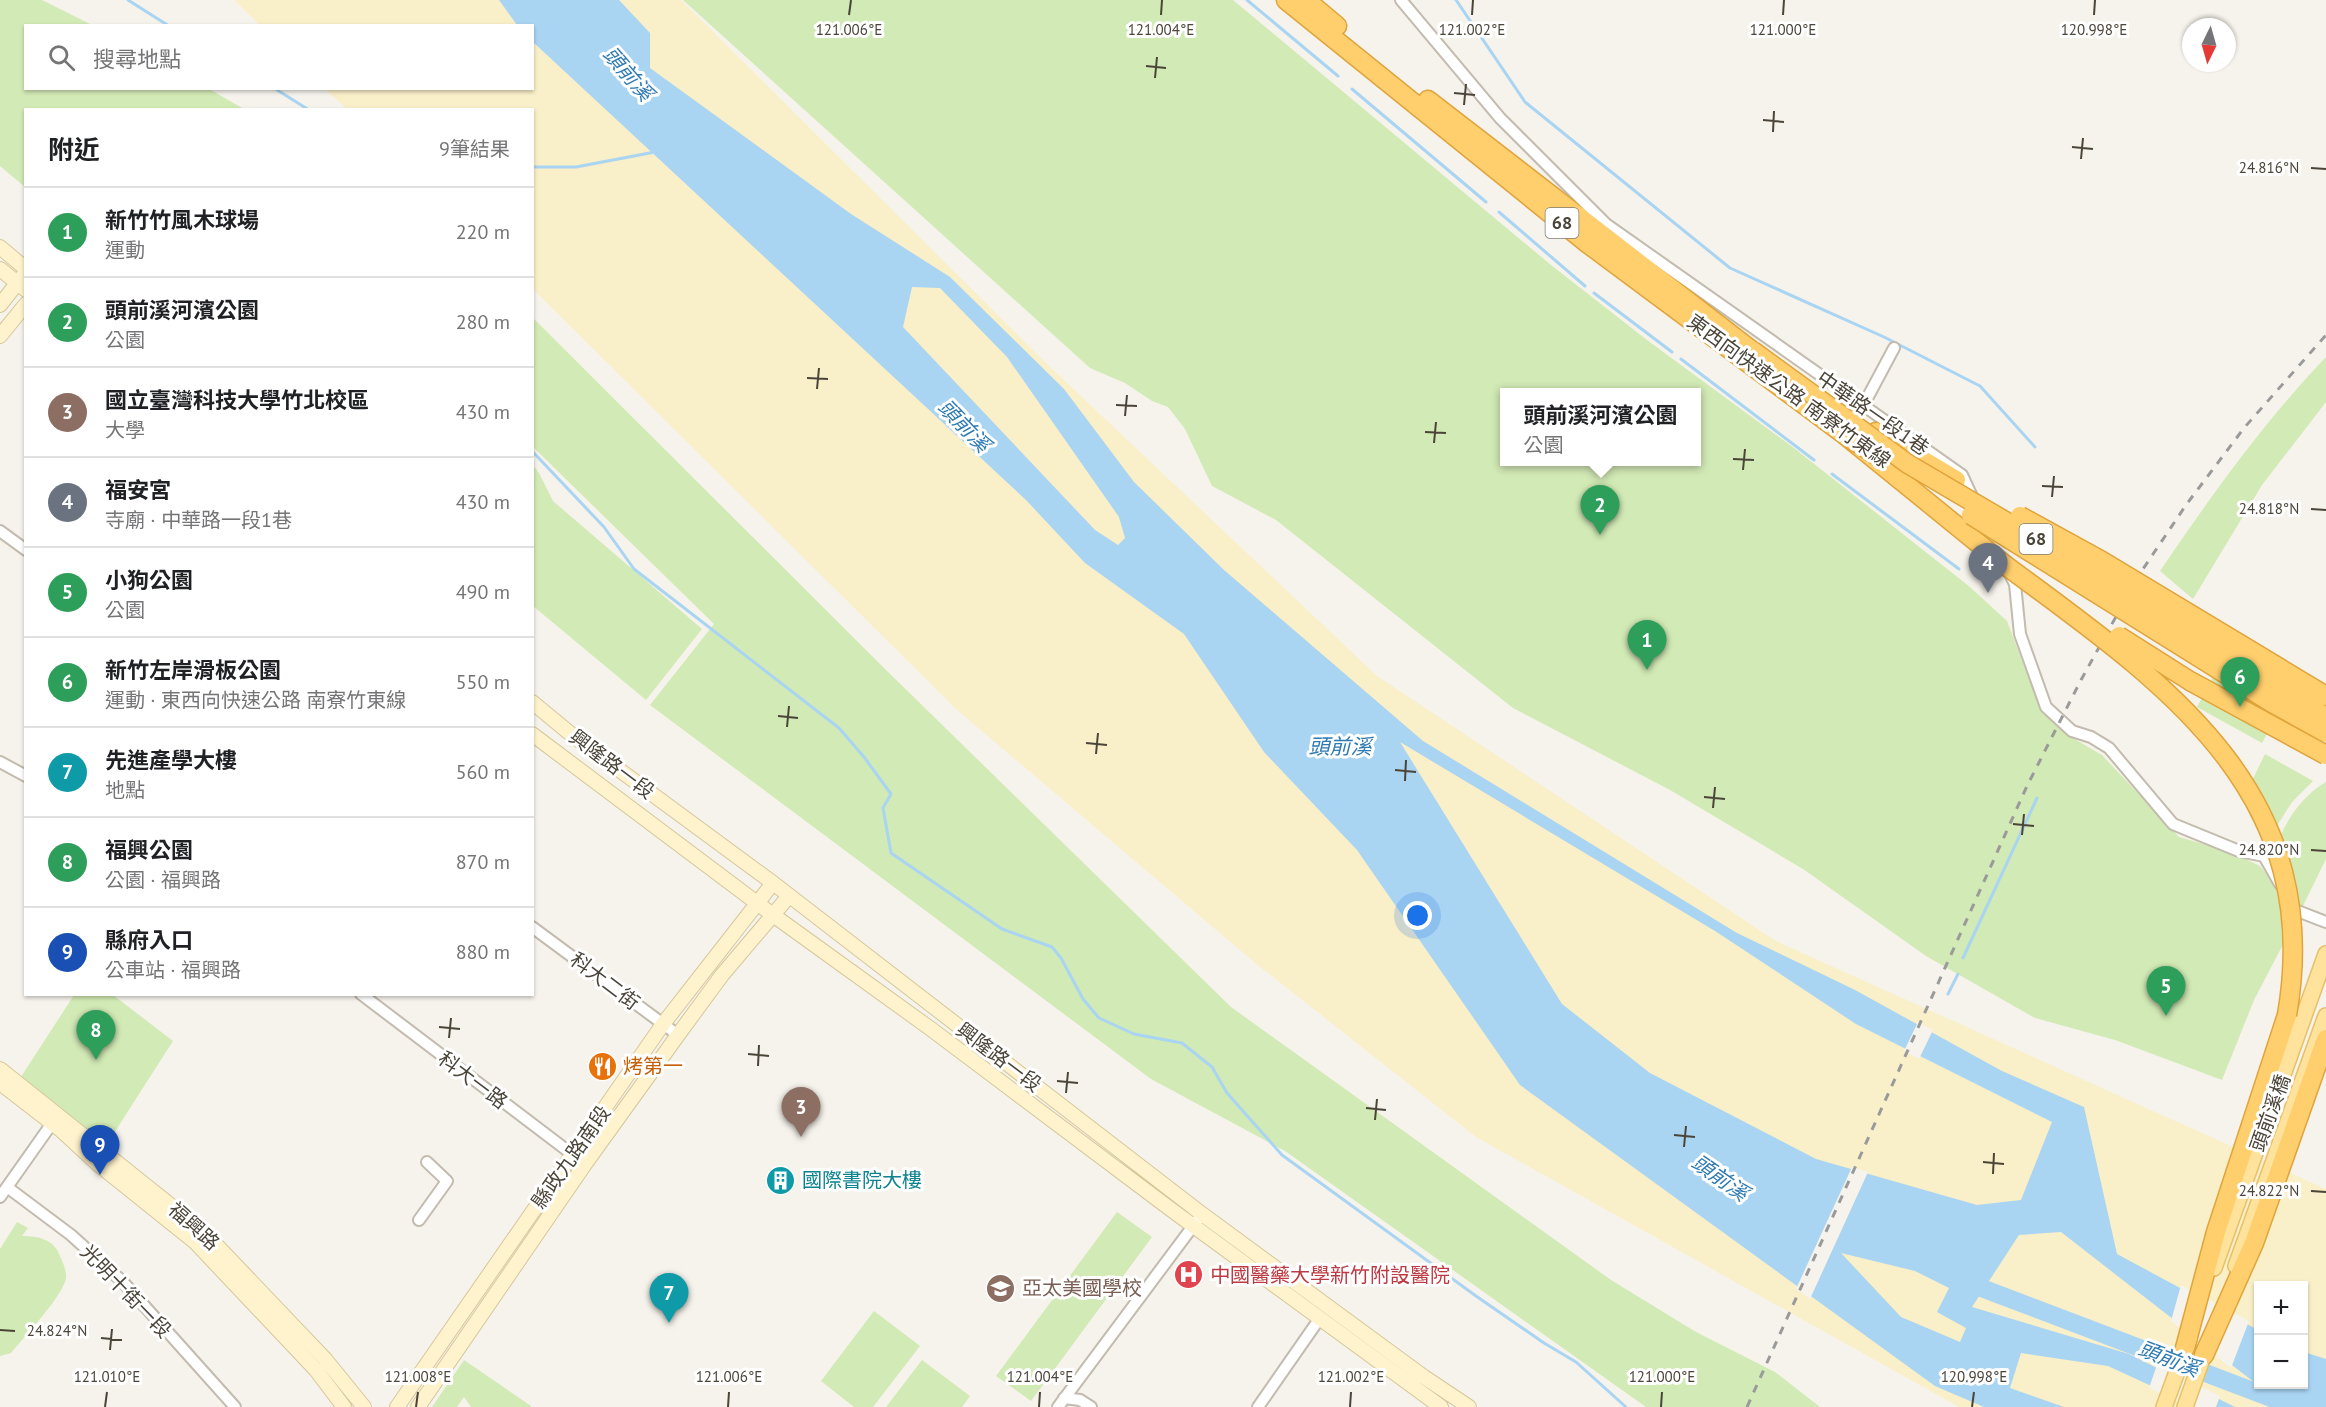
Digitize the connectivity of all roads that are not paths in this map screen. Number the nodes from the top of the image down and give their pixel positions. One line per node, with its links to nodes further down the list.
1 (1286, 0): 13 (highway, 東西向快速公路 南寮竹東線 / 68)
2 (1306, 0): 11 (highway, 東西向快速公路 南寮竹東線 / 68)
3 (1401, 0): 12 (street, 中華路一段1巷)
4 (0, 247): 6 (street)
5 (0, 269): 6 (street)
6 (24, 278): 7 (street)
7 (0, 305)
8 (24, 306): 9 (street)
9 (0, 336)
10 (1894, 348): 12 (street)
11 (1753, 351): 17 (highway, bridge); 19 (highway, 東西向快速公路 南寮竹東線 / 68, bridge)
12 (1863, 406): 29 (street, 中華路一段1巷)
13 (1845, 435): 16 (highway, bridge); 20 (highway, 東西向快速公路 南寮竹東線 / 68, bridge)
14 (0, 531): 15 (street)
15 (24, 549)
16 (2005, 565): 22 (highway, bridge); 49 (highway, bridge)
17 (2326, 696)
18 (534, 704): 25 (street, 興隆路一段)
19 (2326, 717)
20 (2326, 733)
21 (534, 735): 27 (street, 興隆路一段)
22 (2326, 755)
23 (0, 762): 24 (street)
24 (24, 775)
25 (773, 883): 26 (street, 興隆路一段); 27 (street, 縣政九路南段)
26 (789, 896): 28 (street, 縣政九路南段); 45 (street, 興隆路一段)
27 (758, 903): 28 (street, 興隆路一段); 34 (street, 縣政九路南段)
28 (773, 915): 35 (street, 縣政九路南段); 47 (street, 興隆路一段)
29 (2326, 922)
30 (534, 928): 34 (street, 科大二街)
31 (2326, 954): 49 (main road, 頭前溪橋)
32 (365, 996): 40 (street, 科大一路)
33 (2326, 1016): 50 (main road, 頭前溪橋)
34 (663, 1024): 35 (street, 科大二街); 40 (street, 縣政九路南段)
35 (678, 1035): 42 (street, 縣政九路南段)
36 (2326, 1039): 50 (highway)
37 (0, 1070): 39 (street, 福興路)
38 (0, 1083): 39 (street, 福興路)
39 (55, 1120): 43 (street); 53 (street, 福興路); 54 (street, 福興路)
40 (573, 1155): 42 (street, 科大一路); 55 (street, 縣政九路南段)
41 (427, 1162): 46 (street)
42 (585, 1164): 56 (street, 縣政九路南段)
43 (7, 1187): 44 (street); 52 (street, 光明十街一段)
44 (0, 1197)
45 (1202, 1214): 47 (street); 60 (street, 興隆路一段)
46 (419, 1220)
47 (1193, 1226): 48 (street, 興隆路一段); 51 (street)
48 (1320, 1318): 58 (street); 59 (street, 興隆路一段)
49 (2185, 1348): 61 (main road, 頭前溪橋)
50 (2204, 1355): 62 (main road, 頭前溪橋)
51 (1063, 1404): 57 (street)
52 (235, 1407)
53 (344, 1407)
54 (364, 1407)
55 (397, 1407)
56 (418, 1407)
57 (1091, 1407)
58 (1258, 1407)
59 (1441, 1407)
60 (1469, 1407)
61 (2164, 1407)
62 (2185, 1407)

